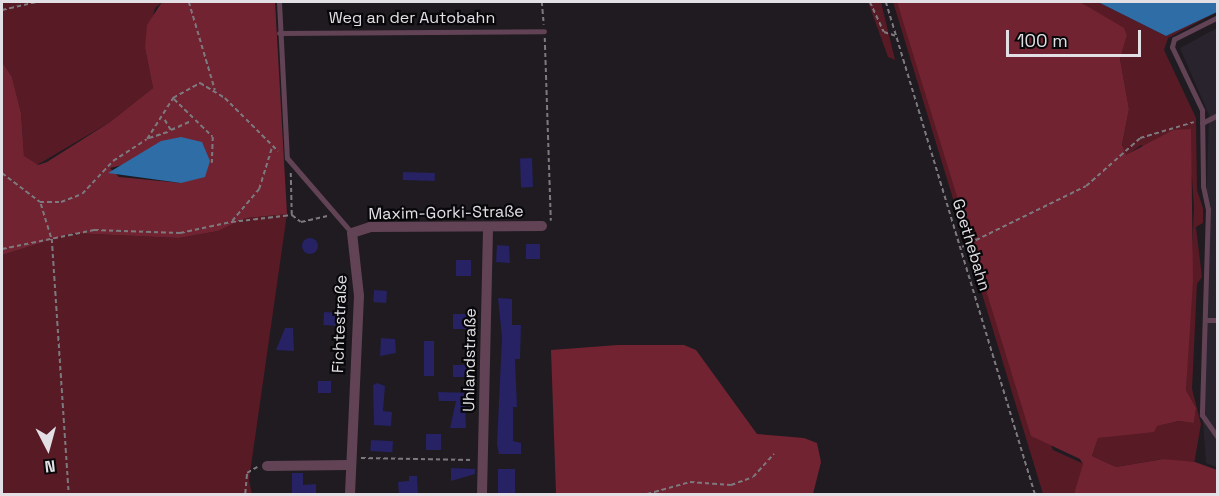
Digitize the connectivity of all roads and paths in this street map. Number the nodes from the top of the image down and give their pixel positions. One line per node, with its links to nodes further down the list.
1 (36, 2): 7 (path)
2 (189, 2): 12 (path)
3 (279, 2): 10 (lane)
4 (542, 2): 9 (path)
5 (870, 2): 11 (path)
6 (886, 2): 11 (path, Goethebahn)
7 (2, 10)
8 (1218, 17): 17 (lane)
9 (544, 30): 10 (lane, Weg an der Autobahn); 27 (path)
10 (279, 33): 21 (lane)
11 (897, 36): 31 (path, Goethebahn)
12 (215, 91): 13 (path); 26 (path)
13 (173, 98): 15 (path); 16 (path)
14 (1218, 115): 17 (lane)
15 (164, 118): 18 (path); 19 (path)
16 (192, 120): 18 (path); 20 (path)
17 (1202, 121): 31 (path); 33 (lane)
18 (171, 130): 19 (path)
19 (147, 139): 23 (path)
20 (212, 163)
21 (290, 166): 24 (lane, Fichtestraße); 25 (path)
22 (2, 173): 23 (path)
23 (40, 202): 30 (path)
24 (339, 214): 25 (path); 29 (lane, Fichtestraße)
25 (292, 216): 26 (path)
26 (231, 222): 30 (path)
27 (542, 226): 28 (street, Maxim-Gorki-Straße)
28 (488, 227): 29 (street, Maxim-Gorki-Straße); 37 (street, Uhlandstraße)
29 (352, 233): 38 (street, Fichtestraße)
30 (52, 239): 32 (path); 40 (path)
31 (961, 248): 45 (path, Goethebahn)
32 (2, 249)
33 (1205, 320): 34 (lane); 35 (lane)
34 (1218, 320)
35 (1218, 438)
36 (774, 454): 44 (path)
37 (483, 460): 38 (path); 43 (street, Uhlandstraße)
38 (348, 462): 39 (street); 42 (street, Fichtestraße)
39 (267, 466): 41 (path)
40 (69, 495)
41 (244, 495)
42 (350, 495)
43 (482, 495)
44 (647, 495)
45 (1035, 495)

